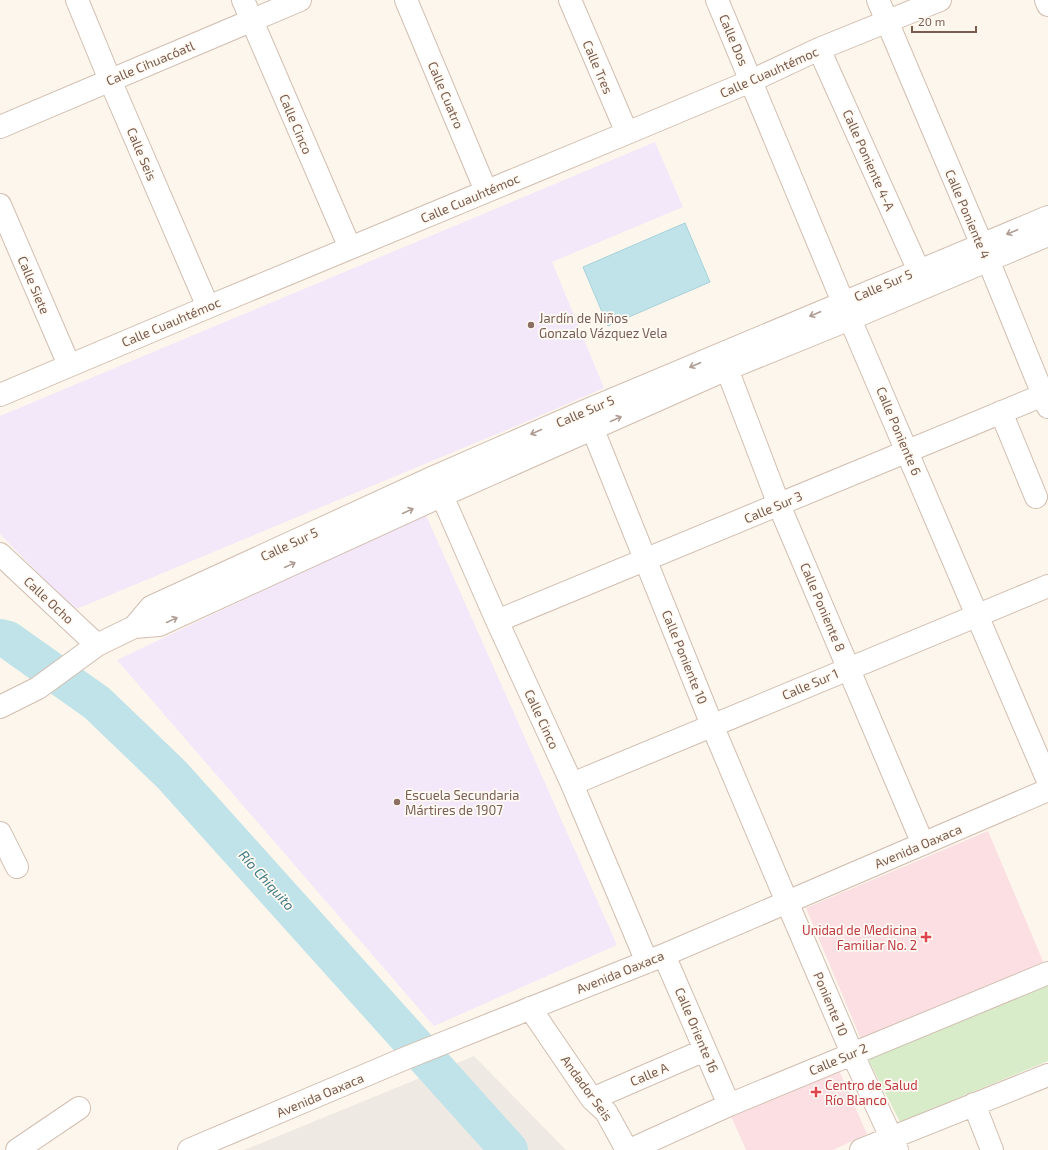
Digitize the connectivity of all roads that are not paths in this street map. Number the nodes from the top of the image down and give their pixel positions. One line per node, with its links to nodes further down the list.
1 (77, 0): 14 (street, Calle Seis)
2 (243, 0): 11 (street, Calle Cinco)
3 (300, 0): 11 (street, Calle Cihuacóatl)
4 (406, 0): 18 (street, Calle Cuatro)
5 (570, 0): 17 (street, Calle Tres)
6 (717, 0): 15 (street, Calle Dos)
7 (878, 0): 12 (street, Calle Poniente 4)
8 (940, 0): 12 (street, Calle Cuauhtémoc)
9 (1046, 0): 10 (street)
10 (1048, 5)
11 (252, 21): 14 (street, Calle Cihuacóatl); 22 (street, Calle Cinco)
12 (887, 21): 13 (street, Calle Cuauhtémoc); 23 (street, Calle Poniente 4)
13 (819, 49): 15 (street, Calle Cuauhtémoc); 24 (street, Calle Poniente 4-A)
14 (110, 80): 16 (street, Calle Cihuacóatl); 25 (street, Calle Seis)
15 (751, 81): 17 (street, Calle Cuauhtémoc); 26 (street, Calle Poniente 6)
16 (0, 127)
17 (627, 133): 18 (street, Calle Cuauhtémoc)
18 (486, 191): 22 (street, Calle Cuauhtémoc)
19 (0, 205): 27 (street, Calle Siete)
20 (1048, 217): 23 (street, Calle Sur 5, one-way to 23)
21 (1048, 235): 23 (street, Calle Sur 5)
22 (350, 248): 25 (street, Calle Cuauhtémoc)
23 (985, 253): 24 (street, Calle Sur 5); 26 (street, Calle Sur 5); 30 (street, Calle Poniente 4)
24 (919, 271): 26 (street, Calle Sur 5)
25 (208, 307): 27 (street, Calle Cuauhtémoc)
26 (847, 311): 28 (street, Calle Sur 5); 32 (street, Calle Sur 5, one-way to 32); 33 (street, Calle Poniente 6)
27 (68, 365): 29 (street, Calle Cuauhtémoc)
28 (727, 369): 32 (street, Calle Sur 5, one-way to 28); 36 (street, Calle Poniente 8)
29 (0, 395)
30 (1046, 398): 31 (street, Calle Sur 3)
31 (1001, 412): 33 (street, Calle Sur 3); 35 (street)
32 (589, 420): 34 (street, Calle Sur 5); 38 (street, Calle Poniente 10)
33 (908, 451): 36 (street, Calle Sur 3); 40 (street, Calle Poniente 6)
34 (438, 486): 41 (street, Calle Cinco); 42 (street, Calle Sur 5)
35 (1036, 497)
36 (779, 504): 38 (street, Calle Sur 3); 43 (street, Calle Poniente 8)
37 (0, 554): 42 (street, Calle Ocho)
38 (646, 560): 41 (street, Calle Sur 3); 45 (street, Calle Poniente 10)
39 (1048, 586): 40 (street, Calle Sur 1)
40 (977, 615): 43 (street, Calle Sur 1); 46 (street, Calle Poniente 6)
41 (497, 621): 47 (street, Calle Cinco)
42 (91, 650): 44 (street, Calle Sur 5)
43 (849, 668): 45 (street, Calle Sur 1); 50 (street, Calle Poniente 8)
44 (0, 707)
45 (712, 725): 47 (street, Calle Sur 1); 52 (street, Calle Poniente 10)
46 (1048, 782)
47 (572, 784): 53 (street, Calle Cinco)
48 (1048, 790): 50 (street, Avenida Oaxaca)
49 (0, 833): 51 (street)
50 (923, 844): 52 (street, Avenida Oaxaca)
51 (17, 867)
52 (787, 902): 53 (street, Avenida Oaxaca); 57 (street, Poniente 10)
53 (655, 958): 55 (street, Avenida Oaxaca); 56 (street, Calle Oriente 16)
54 (1048, 973): 57 (street, Calle Sur 2)
55 (530, 1008): 59 (street, Andador Seis); 65 (street, Avenida Oaxaca)
56 (705, 1050): 59 (street, Calle A); 61 (street, Calle Oriente 16)
57 (852, 1053): 61 (street, Calle Sur 2); 63 (street, Poniente 10)
58 (1048, 1075): 60 (street)
59 (592, 1099): 66 (street, Andador Seis)
60 (974, 1104): 63 (street); 68 (street)
61 (729, 1105): 66 (street, Calle Sur 2)
62 (79, 1108): 64 (street)
63 (895, 1143): 67 (street)
64 (17, 1150)
65 (189, 1150)
66 (628, 1150)
67 (861, 1150)
68 (992, 1150)

